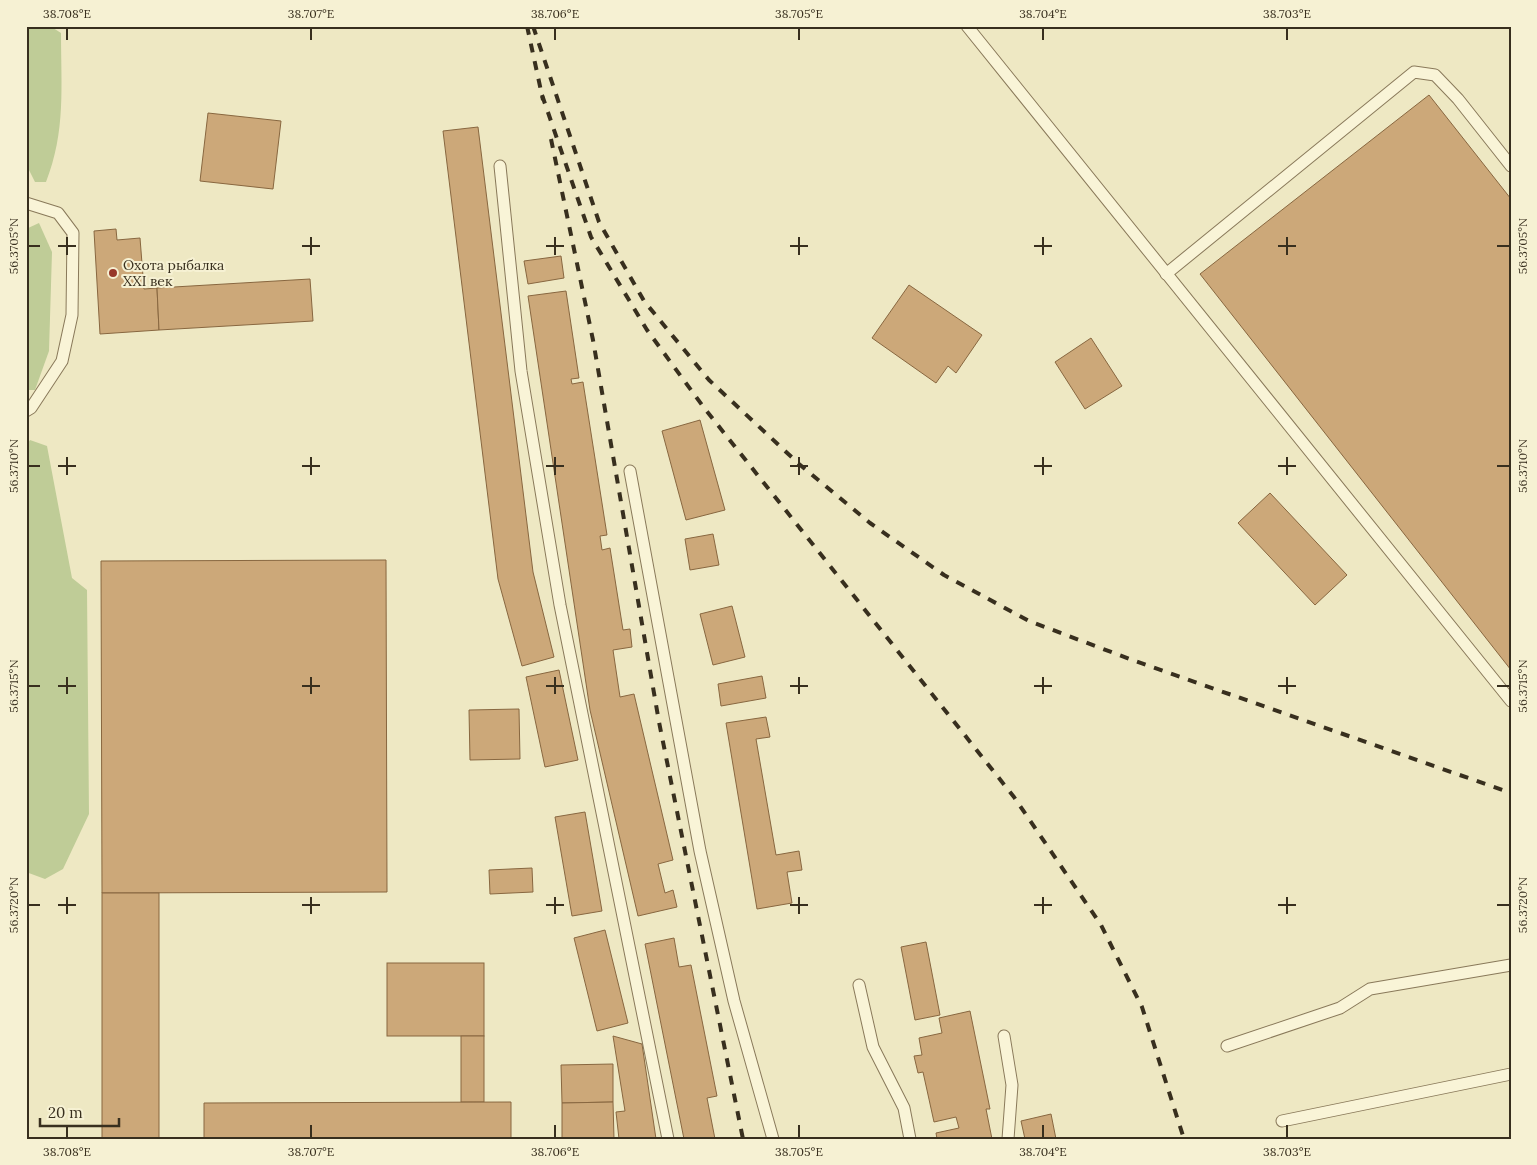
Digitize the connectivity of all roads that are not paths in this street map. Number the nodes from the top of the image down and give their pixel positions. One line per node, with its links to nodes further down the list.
1 (967, 26): 5 (lane)
2 (500, 166): 15 (lane)
3 (1511, 166): 5 (lane)
4 (26, 203): 6 (lane)
5 (1166, 274): 8 (lane)
6 (26, 411)
7 (630, 472): 16 (lane)
8 (1511, 701)
9 (1511, 965): 12 (lane)
10 (859, 985): 17 (lane)
11 (1004, 1036): 18 (lane)
12 (1227, 1046)
13 (1511, 1074): 14 (lane)
14 (1282, 1121)
15 (668, 1139)
16 (773, 1139)
17 (910, 1139)
18 (1008, 1139)

